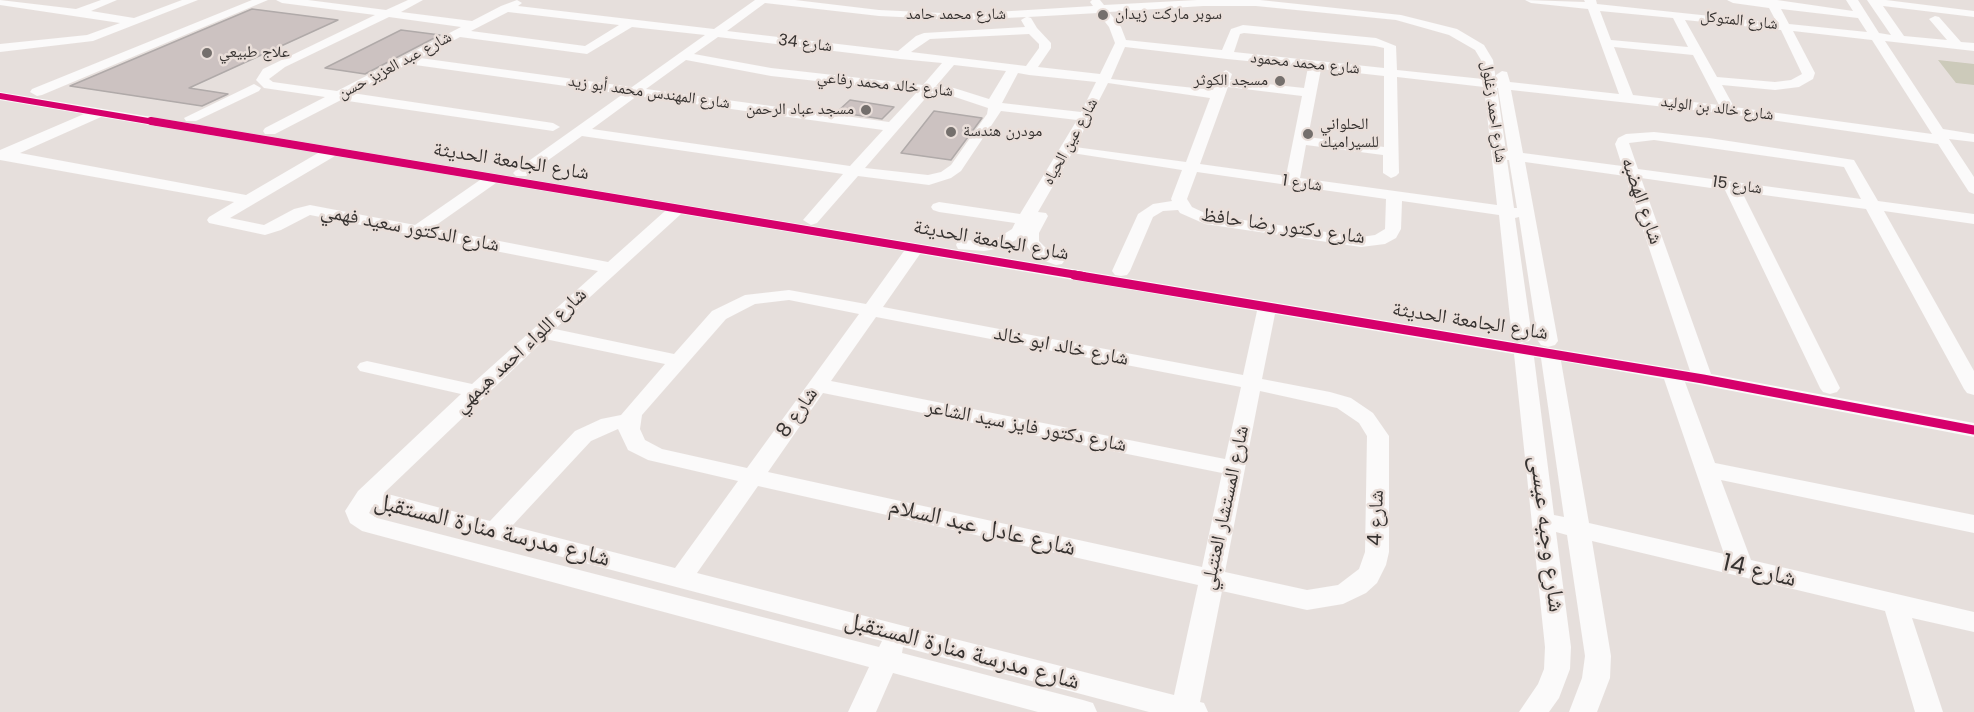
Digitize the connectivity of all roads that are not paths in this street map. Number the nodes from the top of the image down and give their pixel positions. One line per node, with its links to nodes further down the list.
1 (111, 0): 24 (street)
2 (192, 0): 31 (street)
3 (259, 0): 36 (street)
4 (282, 0): 26 (street)
5 (417, 0): 26 (street)
6 (521, 0): 22 (street, شارع عبد العزيز حسن)
7 (764, 0): 14 (street, شارع محمد حامد); 39 (street)
8 (1188, 0): 21 (street)
9 (1266, 0): 19 (street, شارع احمد زغلول)
10 (1531, 0): 20 (street, شارع المتوكل)
11 (1733, 0): 18 (street)
12 (1852, 0): 29 (street)
13 (1964, 0): 23 (street)
14 (811, 1): 21 (street, شارع محمد حامد); 27 (street, شارع محمد حامد)
15 (1211, 1): 19 (street, شارع احمد زغلول); 21 (street, شارع احمد زغلول)
16 (1874, 1): 23 (street); 25 (street)
17 (4, 2): 24 (street)
18 (1772, 2): 29 (street); 35 (street)
19 (1302, 3): 59 (street, شارع احمد زغلول)
20 (1591, 3): 28 (street, شارع المتوكل); 42 (street)
21 (1103, 5): 27 (street, شارع محمد حامد); 43 (street)
22 (505, 8): 33 (street, شارع عبد العزيز حسن); 34 (street, شارع 34)
23 (1974, 12)
24 (76, 13): 31 (street)
25 (1882, 13): 30 (street); 41 (street)
26 (388, 14): 33 (street); 67 (street)
27 (1024, 14): 37 (street)
28 (1676, 14): 35 (street, شارع المتوكل); 47 (street)
29 (1861, 15): 40 (street)
30 (1935, 19): 32 (street); 44 (street)
31 (136, 21): 36 (street); 46 (street)
32 (1974, 23)
33 (474, 24): 38 (street, شارع عبد العزيز حسن)
34 (630, 24): 38 (street); 39 (street, شارع 34)
35 (1784, 26): 40 (street, شارع المتوكل); 56 (street)
36 (191, 29): 63 (street)
37 (1032, 30): 48 (street); 54 (street)
38 (457, 33): 51 (street, شارع عبد العزيز حسن)
39 (715, 34): 48 (street, شارع 34); 50 (street)
40 (1875, 35): 41 (street, شارع المتوكل); 78 (street)
41 (1899, 38): 44 (street, شارع المتوكل)
42 (1606, 43): 47 (street); 68 (street)
43 (1125, 44): 49 (street, شارع محمد محمود); 57 (street, شارع عين الحياه)
44 (1957, 45): 45 (street, شارع المتوكل)
45 (1974, 47)
46 (0, 48)
47 (1697, 52): 56 (street)
48 (900, 55): 52 (street, شارع 34)
49 (1227, 55): 53 (street, شارع محمد محمود); 55 (street)
50 (684, 56): 62 (street, شارع خالد محمد رفاعي); 64 (street)
51 (406, 60): 64 (street, شارع المهندس محمد أبو زيد); 67 (street, شارع عبد العزيز حسن)
52 (950, 62): 54 (street, شارع 34); 62 (street)
53 (1315, 65): 55 (street, شارع محمد محمود); 65 (street)
54 (1022, 70): 57 (street, شارع 34); 69 (street)
55 (1391, 73): 59 (street, شارع محمد محمود); 83 (street)
56 (1712, 80): 70 (street)
57 (1110, 81): 58 (street, شارع 34); 72 (street, شارع عين الحياه); 82 (street, شارع عين الحياه)
58 (1222, 84): 65 (street, شارع 34); 88 (street, شارع دكتور رضا حافظ)
59 (1497, 84): 68 (street, شارع خالد بن الوليد); 85 (street, شارع احمد زغلول); 87 (street, شارع احمد زغلول)
60 (0, 86): 63 (street, شارع الجامعة الحديثة)
61 (254, 88): 73 (street)
62 (926, 89): 69 (street, شارع خالد محمد رفاعي); 75 (street)
63 (37, 92): 73 (street, شارع الجامعة الحديثة)
64 (635, 92): 75 (street, شارع المهندس محمد أبو زيد); 77 (street)
65 (1309, 93): 80 (street)
66 (0, 96): 71 (street, شارع الجامعة الحديثة)
67 (337, 96): 74 (street); 76 (street, شارع عبد العزيز حسن)
68 (1628, 99): 70 (street, شارع خالد بن الوليد)
69 (996, 106): 72 (street, شارع خالد محمد رفاعي); 89 (street)
70 (1729, 110): 78 (street, شارع خالد بن الوليد)
71 (100, 112): 81 (street, شارع الجامعة الحديثة); 86 (street)
72 (1086, 117): 108 (street, شارع عين الحياه)
73 (190, 118): 76 (street, شارع الجامعة الحديثة)
74 (553, 127)
75 (893, 127): 89 (street)
76 (270, 131): 84 (street, شارع الجامعة الحديثة)
77 (580, 131): 89 (street); 91 (street)
78 (1940, 137): 79 (street, شارع خالد بن الوليد); 96 (street)
79 (1974, 138)
80 (1300, 140): 83 (street); 94 (street)
81 (333, 151): 84 (street, شارع الجامعة الحديثة); 98 (street)
82 (1078, 151): 88 (street, شارع 1); 112 (street, شارع عين الحياه)
83 (1391, 152): 92 (street)
84 (370, 153): 91 (street, شارع الجامعة الحديثة); 93 (street, شارع الجامعة الحديثة)
85 (1499, 154): 87 (street, شارع 15); 103 (street, شارع احمد زغلول)
86 (2, 155): 98 (street)
87 (1516, 156): 90 (street, شارع 15); 104 (street, شارع احمد زغلول)
88 (1190, 167): 94 (street, شارع 1); 99 (street, شارع دكتور رضا حافظ)
89 (854, 171): 107 (street)
90 (1631, 172): 95 (street, شارع 15); 100 (street, شارع الهضبه); 123 (street, شارع الهضبه)
91 (520, 173): 105 (street, شارع الجامعة الحديثة)
92 (1391, 173)
93 (493, 178): 102 (street, شارع الجامعة الحديثة); 109 (street)
94 (1292, 182): 97 (street, شارع 1)
95 (1731, 186): 100 (street, شارع 15); 127 (street)
96 (1974, 189)
97 (1394, 197): 99 (street, شارع دكتور رضا حافظ); 103 (street, شارع 1)
98 (247, 200): 109 (street, شارع الدكتور سعيد فهمي)
99 (1181, 205): 114 (street)
100 (1874, 205): 106 (street, شارع 15); 128 (street)
101 (939, 207): 108 (street)
102 (678, 208): 105 (street, شارع الجامعة الحديثة); 113 (street, شارع اللواء احمد هيمهي)
103 (1506, 212): 104 (street, شارع 1); 119 (street, شارع احمد زغلول)
104 (1527, 215): 120 (street, شارع احمد زغلول)
105 (770, 218): 107 (street, شارع الجامعة الحديثة); 111 (street, شارع الجامعة الحديثة)
106 (1974, 219)
107 (811, 220): 110 (street, شارع الجامعة الحديثة)
108 (1026, 220): 110 (street, شارع عين الحياه)
109 (417, 231): 113 (street, شارع الدكتور سعيد فهمي)
110 (964, 244): 112 (street, شارع الجامعة الحديثة)
111 (915, 247): 115 (street, شارع الجامعة الحديثة); 117 (street, شارع 8)
112 (1056, 260): 114 (street, شارع الجامعة الحديثة)
113 (612, 268): 118 (street, شارع اللواء احمد هيمهي)
114 (1121, 271): 115 (street, شارع الجامعة الحديثة)
115 (1202, 290): 116 (street, شارع الجامعة الحديثة); 119 (street, شارع الجامعة الحديثة)
116 (1267, 307): 119 (street, شارع الجامعة الحديثة); 125 (street, شارع المستشار العنتبلي)
117 (870, 311): 121 (street, شارع خالد ابو خالد); 125 (street, شارع خالد ابو خالد); 126 (street, شارع 8)
118 (540, 332): 121 (street); 129 (street, شارع اللواء احمد هيمهي)
119 (1523, 343): 120 (street, شارع الجامعة الحديثة); 137 (street, شارع وجيه عيسى)
120 (1549, 348): 123 (street, شارع الجامعة الحديثة); 124 (street, شارع الجامعة الحديثة); 139 (street, شارع وجيه عيسى)
121 (678, 361): 131 (street, شارع خالد ابو خالد)
122 (367, 366): 129 (street)
123 (1701, 372): 124 (street, شارع الجامعة الحديثة); 127 (street, شارع الجامعة الحديثة); 132 (street, شارع الجامعة الحديثة)
124 (1672, 374): 134 (street)
125 (1252, 383): 133 (street, شارع المستشار العنتبلي); 143 (street, شارع 4)
126 (817, 386): 133 (street, شارع دكتور فايز سيد الشاعر); 135 (street, شارع 8)
127 (1830, 388): 130 (street, شارع الجامعة الحديثة)
128 (1974, 389)
129 (476, 391): 136 (street, شارع اللواء احمد هيمهي)
130 (1974, 417)
131 (629, 420): 135 (street, شارع عادل عبد السلام); 140 (street)
132 (1974, 430)
133 (1234, 468): 143 (street, شارع المستشار العنتبلي)
134 (1706, 469): 138 (street); 141 (street)
135 (753, 477): 142 (street, شارع 8); 143 (street, شارع عادل عبد السلام)
136 (366, 497): 140 (street, شارع مدرسة منارة المستقبل); 147 (street, شارع مدرسة منارة المستقبل)
137 (1544, 521): 139 (street, شارع 14); 151 (street, شارع وجيه عيسى)
138 (1974, 524)
139 (1578, 529): 141 (street, شارع 14); 152 (street, شارع وجيه عيسى)
140 (495, 530): 142 (street, شارع مدرسة منارة المستقبل)
141 (1741, 567): 144 (street, شارع 14)
142 (680, 579): 146 (street, شارع مدرسة منارة المستقبل)
143 (1212, 579): 148 (street, شارع المستشار العنتبلي)
144 (1895, 603): 145 (street, شارع 14); 153 (street)
145 (1974, 622)
146 (898, 635): 147 (street); 148 (street, شارع مدرسة منارة المستقبل)
147 (885, 660): 149 (street); 150 (street, شارع مدرسة منارة المستقبل)
148 (1190, 711)
149 (862, 712)
150 (1083, 712)
151 (1533, 712)
152 (1584, 712)
153 (1929, 712)

